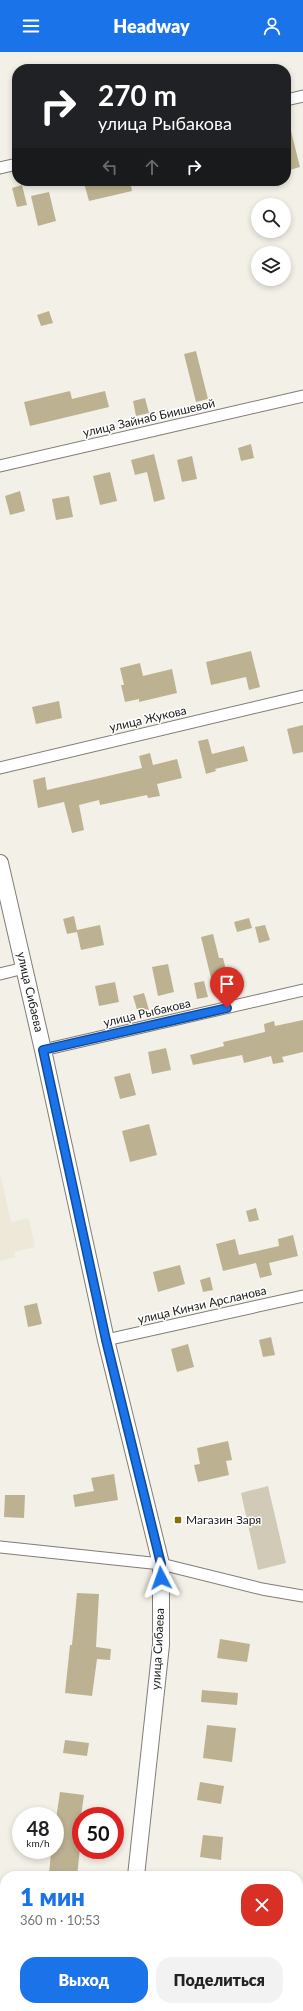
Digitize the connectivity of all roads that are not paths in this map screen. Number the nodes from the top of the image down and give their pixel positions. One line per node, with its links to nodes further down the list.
1 (303, 96): 2 (street)
2 (291, 99)
3 (12, 165): 4 (street)
4 (0, 168)
5 (303, 396): 6 (street, улица Зайнаб Биишевой)
6 (0, 466)
7 (303, 696): 8 (street, улица Жукова)
8 (0, 768)
9 (0, 863): 10 (main road, улица Сибаева)
10 (24, 968): 11 (street); 13 (main road, улица Сибаева)
11 (0, 974)
12 (303, 990): 13 (street, улица Рыбакова)
13 (43, 1050): 15 (main road, улица Сибаева)
14 (303, 1296): 15 (street, улица Кинзи Арсланова)
15 (106, 1340): 17 (main road, улица Сибаева)
16 (0, 1547): 17 (street)
17 (161, 1564): 18 (street); 19 (main road, улица Сибаева)
18 (303, 1596)
19 (137, 1871)

